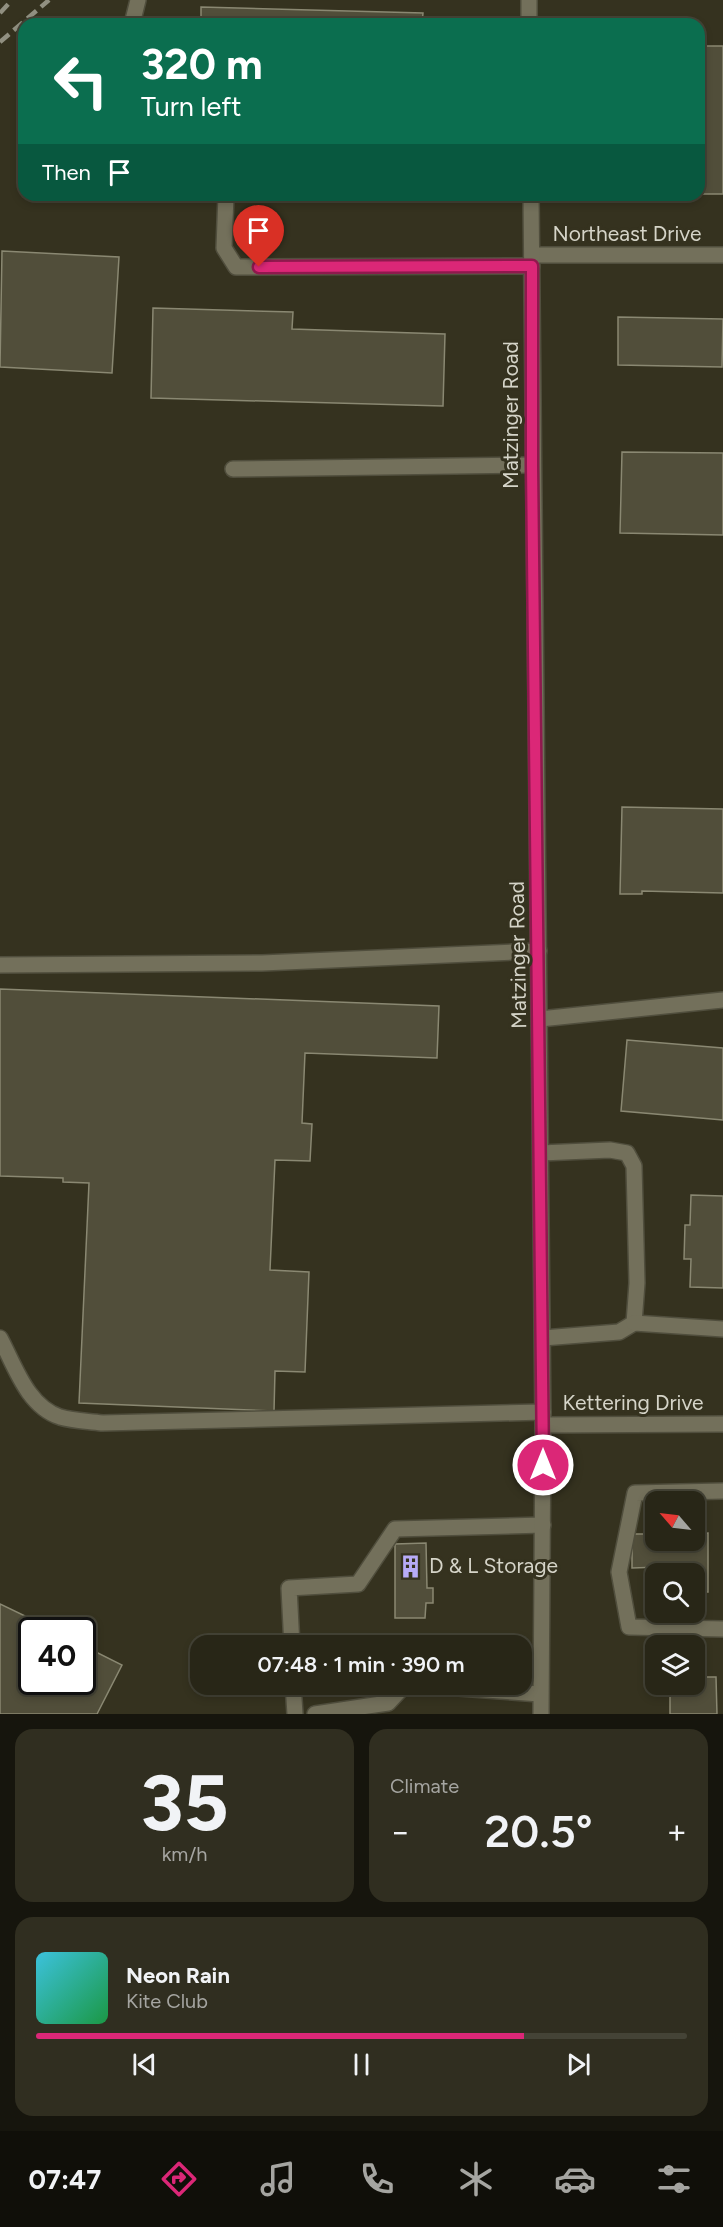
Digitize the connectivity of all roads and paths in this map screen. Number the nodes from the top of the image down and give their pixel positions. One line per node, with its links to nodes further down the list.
1 (138, 0): 3 (street)
2 (529, 0): 4 (street)
3 (134, 18)
4 (529, 18)
5 (225, 201): 8 (street, Northeast Drive)
6 (531, 201): 8 (street, Matzinger Road)
7 (723, 255): 8 (street, Northeast Drive)
8 (532, 260): 9 (street, Matzinger Road)
9 (532, 465): 10 (street); 11 (street, Matzinger Road)
10 (233, 468)
11 (539, 951): 12 (street); 14 (street, Matzinger Road)
12 (0, 965)
13 (723, 1000): 14 (street)
14 (540, 1019): 15 (street, Matzinger Road)
15 (541, 1153): 16 (street); 19 (street, Matzinger Road)
16 (634, 1323): 17 (street); 19 (street)
17 (723, 1329)
18 (0, 1338): 20 (street, Kettering Drive)
19 (543, 1338): 20 (street, Matzinger Road)
20 (543, 1419): 21 (street, Kettering Drive); 23 (street, Matzinger Road)
21 (723, 1424)
22 (723, 1491): 24 (street)
23 (543, 1525): 25 (street); 26 (street, Matzinger Road)
24 (723, 1629)
25 (291, 1635)
26 (540, 1694): 28 (street); 31 (street, Matzinger Road)
27 (294, 1695): 29 (street)
28 (388, 1709): 30 (street)
29 (295, 1714)
30 (315, 1714)
31 (541, 1714)

